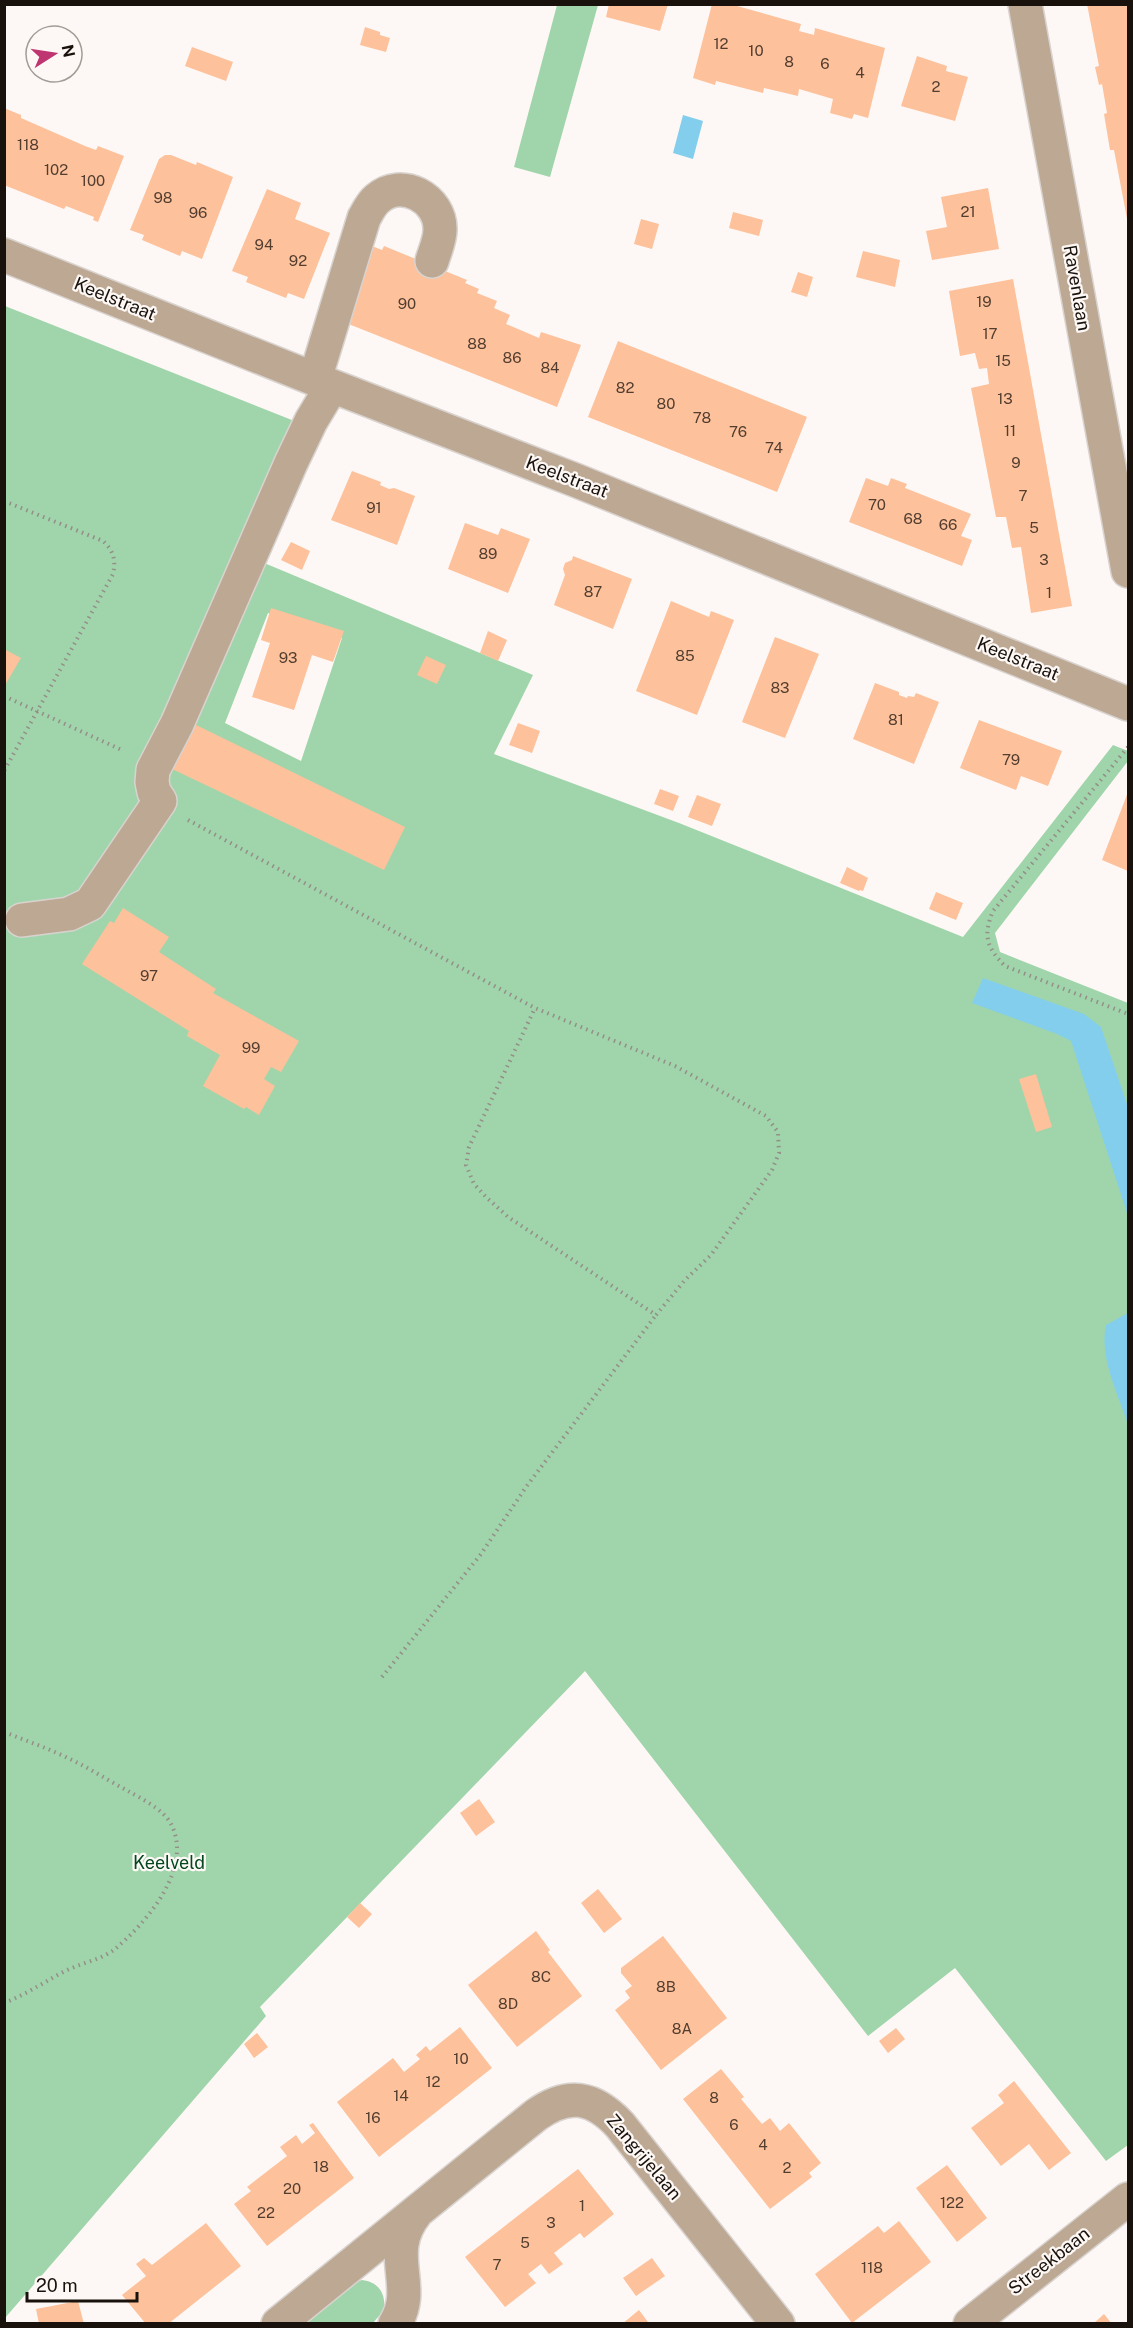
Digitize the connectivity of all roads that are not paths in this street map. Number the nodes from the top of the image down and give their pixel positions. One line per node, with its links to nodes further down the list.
1 (1025, 4): 5 (street, Ravenlaan)
2 (4, 255): 4 (street, Keelstraat)
3 (432, 261): 4 (street)
4 (323, 383): 6 (street, Keelstraat); 7 (street)
5 (1128, 571)
6 (1128, 704)
7 (22, 920)
8 (1128, 2199): 13 (street, Streekbaan)
9 (419, 2210): 10 (street, Zangrijelaan); 11 (street, Zangrijelaan); 12 (street, Zangrijelaan)
10 (278, 2324)
11 (395, 2324)
12 (778, 2324)
13 (970, 2324)

